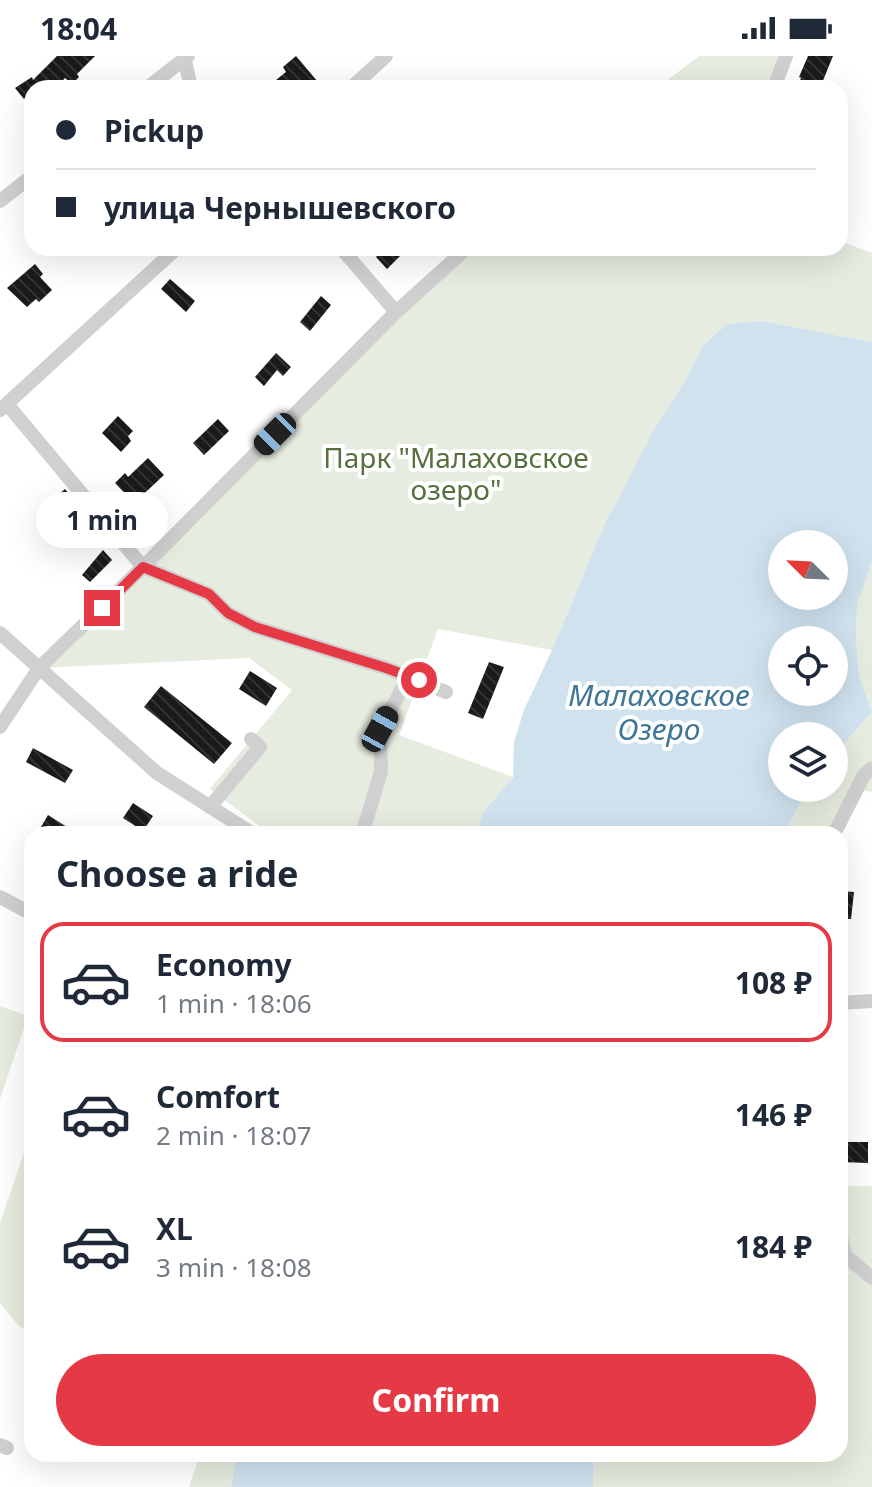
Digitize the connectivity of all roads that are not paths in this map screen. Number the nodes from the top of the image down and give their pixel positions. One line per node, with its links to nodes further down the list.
1 (386, 56): 6 (street)
2 (786, 56): 7 (street)
3 (186, 57): 4 (street); 5 (street)
4 (157, 80)
5 (188, 80)
6 (360, 80)
7 (777, 80)
8 (24, 182): 9 (street)
9 (0, 201)
10 (168, 256): 14 (street)
11 (348, 256): 13 (street)
12 (458, 256): 13 (street)
13 (396, 312): 15 (street)
14 (3, 408): 15 (street)
15 (143, 567): 17 (street); 18 (street)
16 (0, 633): 17 (street)
17 (39, 668): 20 (street); 23 (street)
18 (409, 676): 19 (street); 25 (street)
19 (446, 692)
20 (0, 727)
21 (251, 739): 23 (street)
22 (872, 768): 26 (street)
23 (210, 807): 24 (street)
24 (240, 826)
25 (364, 826)
26 (838, 826)
27 (0, 897): 28 (street)
28 (24, 910)
29 (872, 1001): 30 (street)
30 (848, 1002)
31 (848, 1257): 32 (street)
32 (872, 1278)

